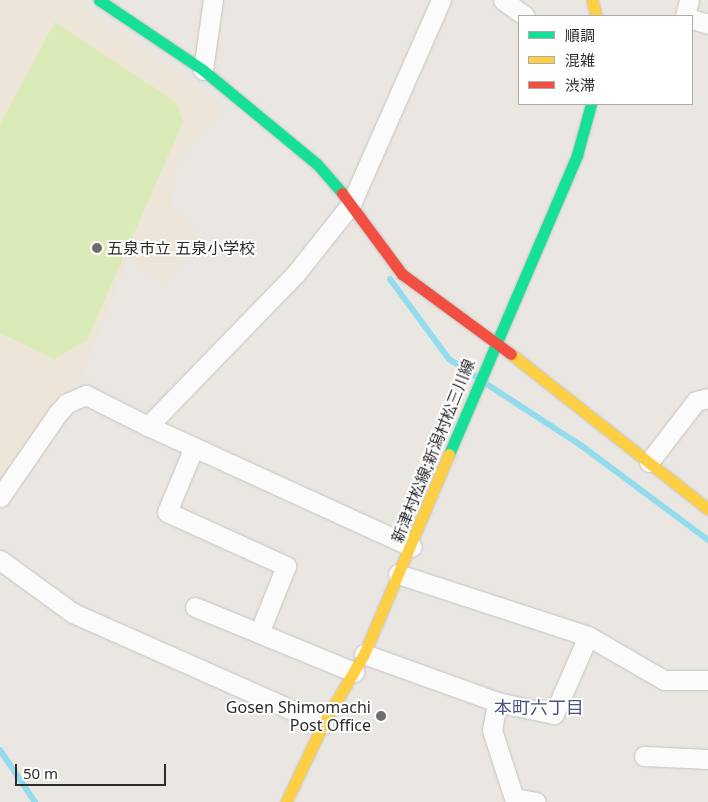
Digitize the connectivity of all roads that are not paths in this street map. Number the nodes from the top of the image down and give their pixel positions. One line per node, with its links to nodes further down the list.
1 (99, 0): 12 (street)
2 (213, 0): 12 (street)
3 (441, 0): 14 (street)
4 (503, 0): 7 (street)
5 (592, 0): 8 (street)
6 (689, 0): 9 (street)
7 (524, 15)
8 (596, 15)
9 (685, 15)
10 (693, 19): 11 (street)
11 (708, 24)
12 (203, 70): 14 (street)
13 (591, 105): 15 (street, 新津村松線;新潟村松三川線)
14 (351, 204): 15 (street); 17 (street)
15 (496, 342): 19 (street); 22 (street, 新津村松線;新潟村松三川線)
16 (708, 398): 19 (street)
17 (148, 426): 18 (street); 20 (street)
18 (194, 447): 22 (street); 26 (street)
19 (649, 462): 21 (street)
20 (0, 497)
21 (708, 509)
22 (412, 547): 24 (street, 新津村松線;新潟村松三川線)
23 (0, 560): 32 (street)
24 (398, 574): 27 (street); 28 (street, 新津村松線;新潟村松三川線)
25 (195, 607): 26 (street)
26 (259, 633): 29 (street)
27 (588, 636): 30 (street); 31 (street)
28 (364, 654): 29 (street, 新津村松線;新潟村松三川線); 31 (street)
29 (354, 672): 32 (street, 新津村松線;新潟村松三川線)
30 (708, 680)
31 (498, 702): 36 (street)
32 (323, 724): 35 (street, 新津村松線;新潟村松三川線)
33 (644, 756): 34 (street)
34 (708, 759)
35 (286, 802)
36 (536, 802)

